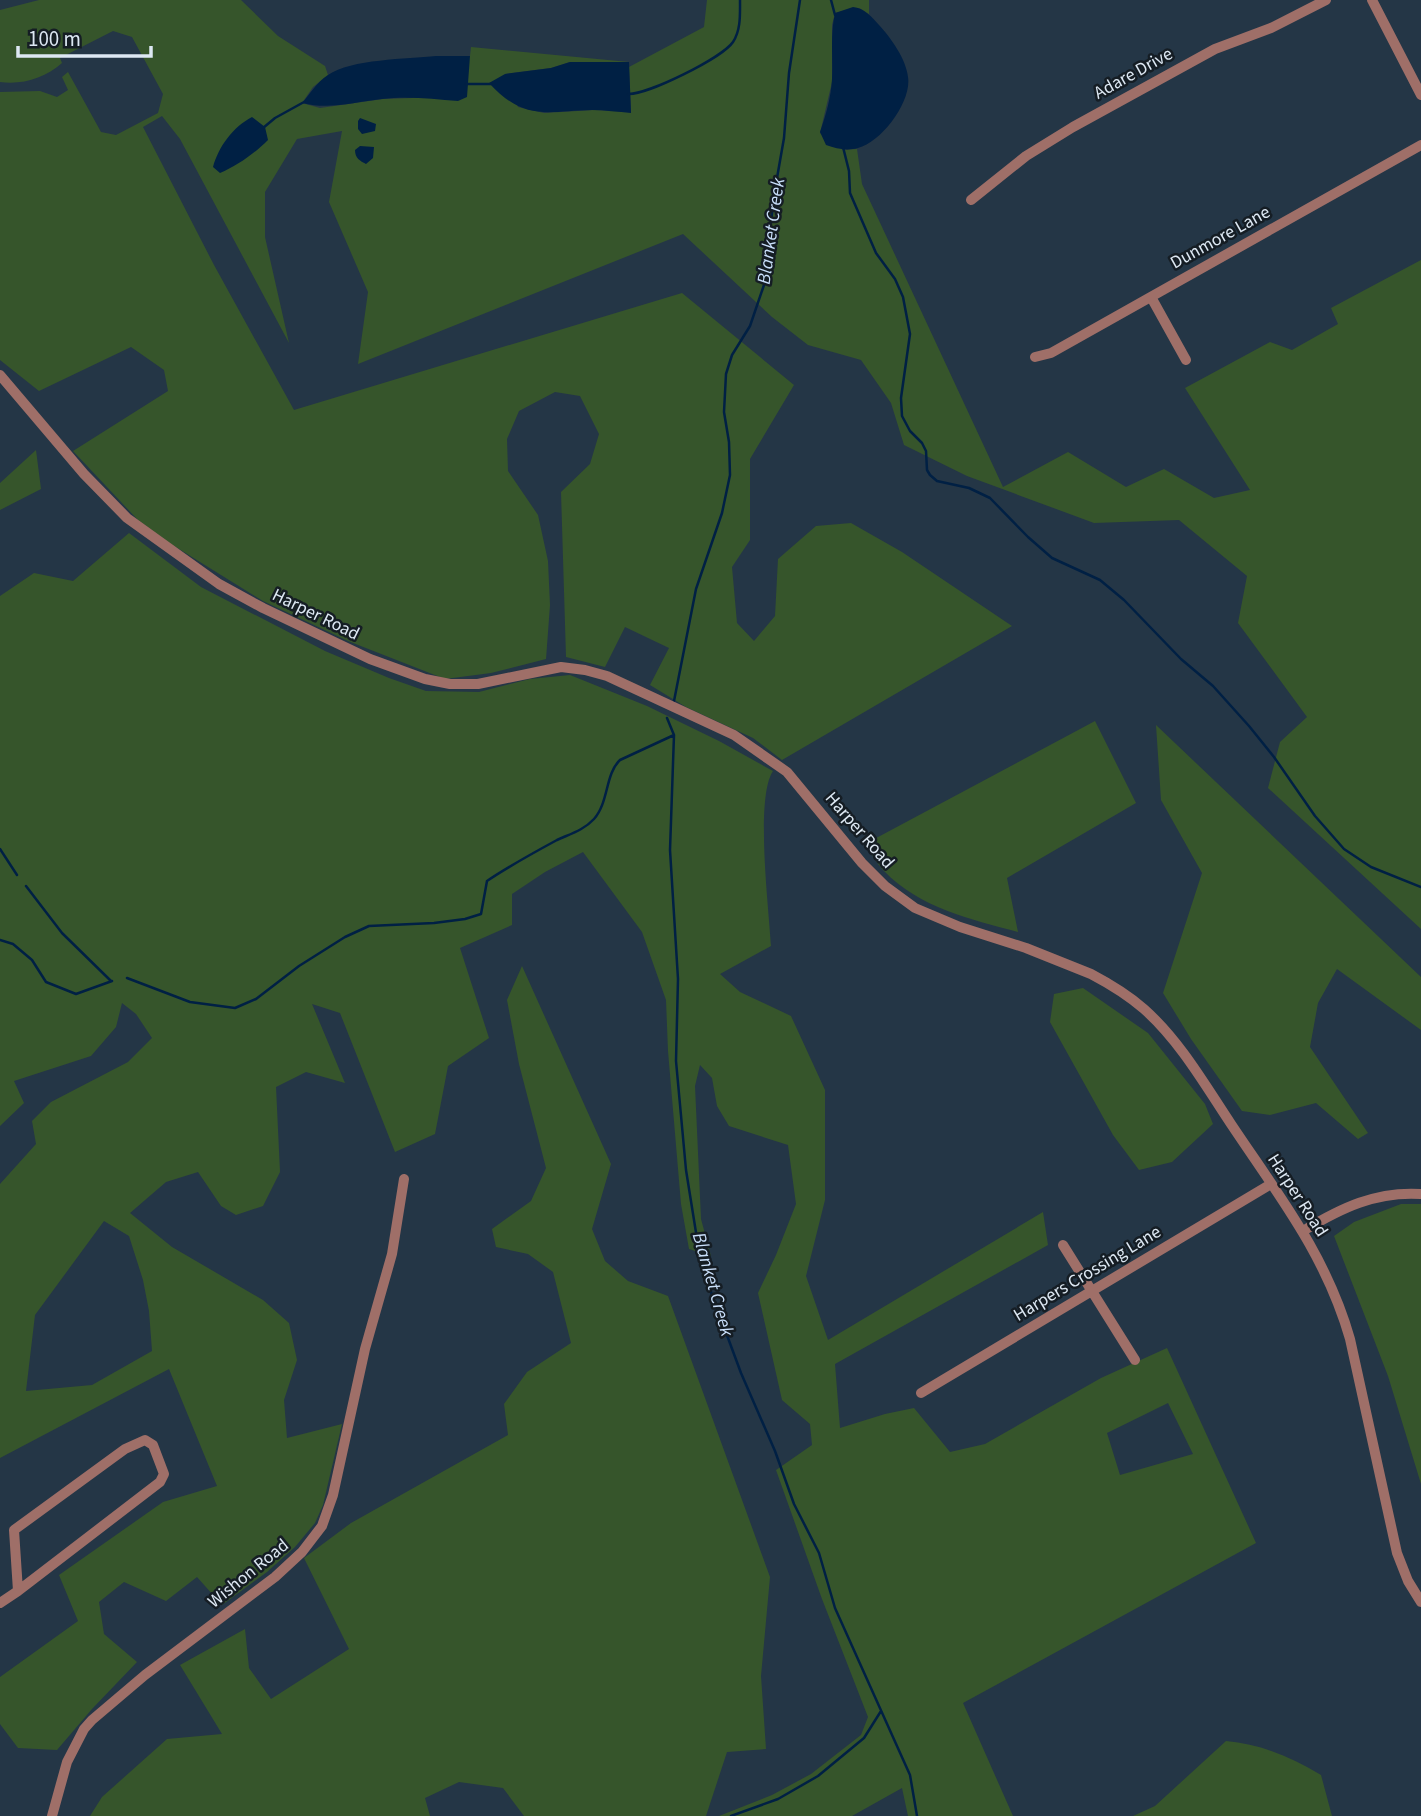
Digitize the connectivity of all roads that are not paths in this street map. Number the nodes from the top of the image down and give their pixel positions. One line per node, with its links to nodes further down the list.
1 (1326, 0): 5 (street, Adare Drive)
2 (1372, 0): 3 (street)
3 (1421, 95)
4 (1421, 145): 6 (street, Dunmore Lane)
5 (971, 200)
6 (1150, 297): 7 (street, Dunmore Lane); 8 (street)
7 (1035, 357)
8 (1186, 360)
9 (0, 375): 10 (street, Harper Road)
10 (11, 388): 11 (street); 13 (street, Harper Road)
11 (0, 393)
12 (404, 1179): 23 (street, Wishon Road)
13 (1271, 1184): 15 (street, Harper Road); 17 (street, Harpers Crossing Lane)
14 (1421, 1194): 15 (street)
15 (1303, 1231): 21 (street, Harper Road)
16 (1063, 1245): 17 (street)
17 (1091, 1291): 18 (street); 19 (street, Harpers Crossing Lane)
18 (1135, 1360)
19 (921, 1393)
20 (18, 1591): 20 (street); 22 (street)
21 (1421, 1602)
22 (0, 1603)
23 (52, 1816)

